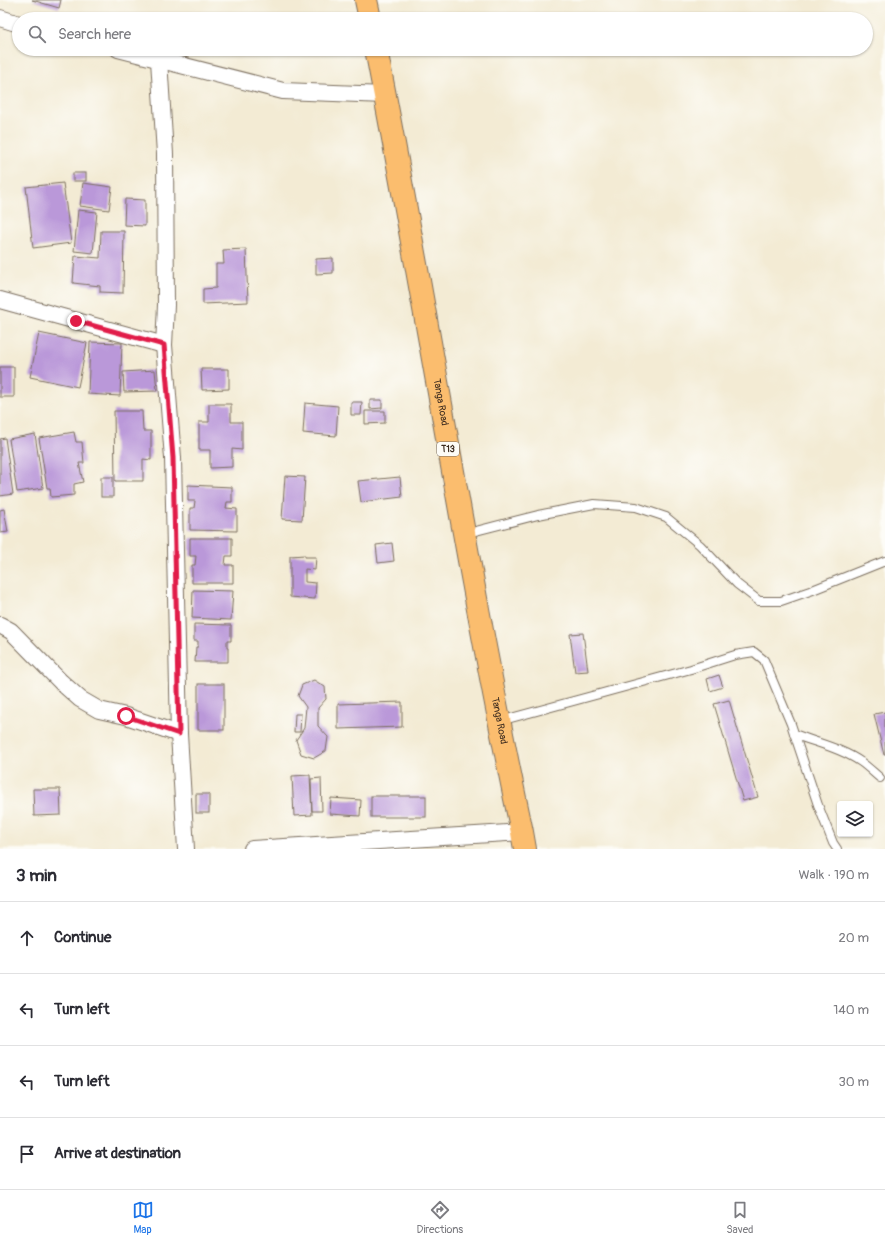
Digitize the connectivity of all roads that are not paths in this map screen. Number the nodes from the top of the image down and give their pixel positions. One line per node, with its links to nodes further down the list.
1 (366, 0): 2 (highway)
2 (369, 12)
3 (0, 18): 4 (street)
4 (12, 22)
5 (144, 56): 7 (street)
6 (377, 56): 8 (highway, Tanga Road / T13)
7 (159, 60): 8 (street); 10 (street)
8 (385, 94): 11 (highway, Tanga Road / T13)
9 (0, 300): 10 (street)
10 (164, 345): 15 (street)
11 (464, 534): 12 (lane); 14 (highway, Tanga Road / T13)
12 (885, 561)
13 (0, 625): 15 (street)
14 (499, 722): 16 (lane); 18 (highway, Tanga Road / T13)
15 (179, 734): 20 (street)
16 (794, 734): 17 (lane); 22 (lane)
17 (880, 778)
18 (523, 840): 19 (street)
19 (456, 842): 21 (street)
20 (186, 849)
21 (252, 849)
22 (837, 849)

